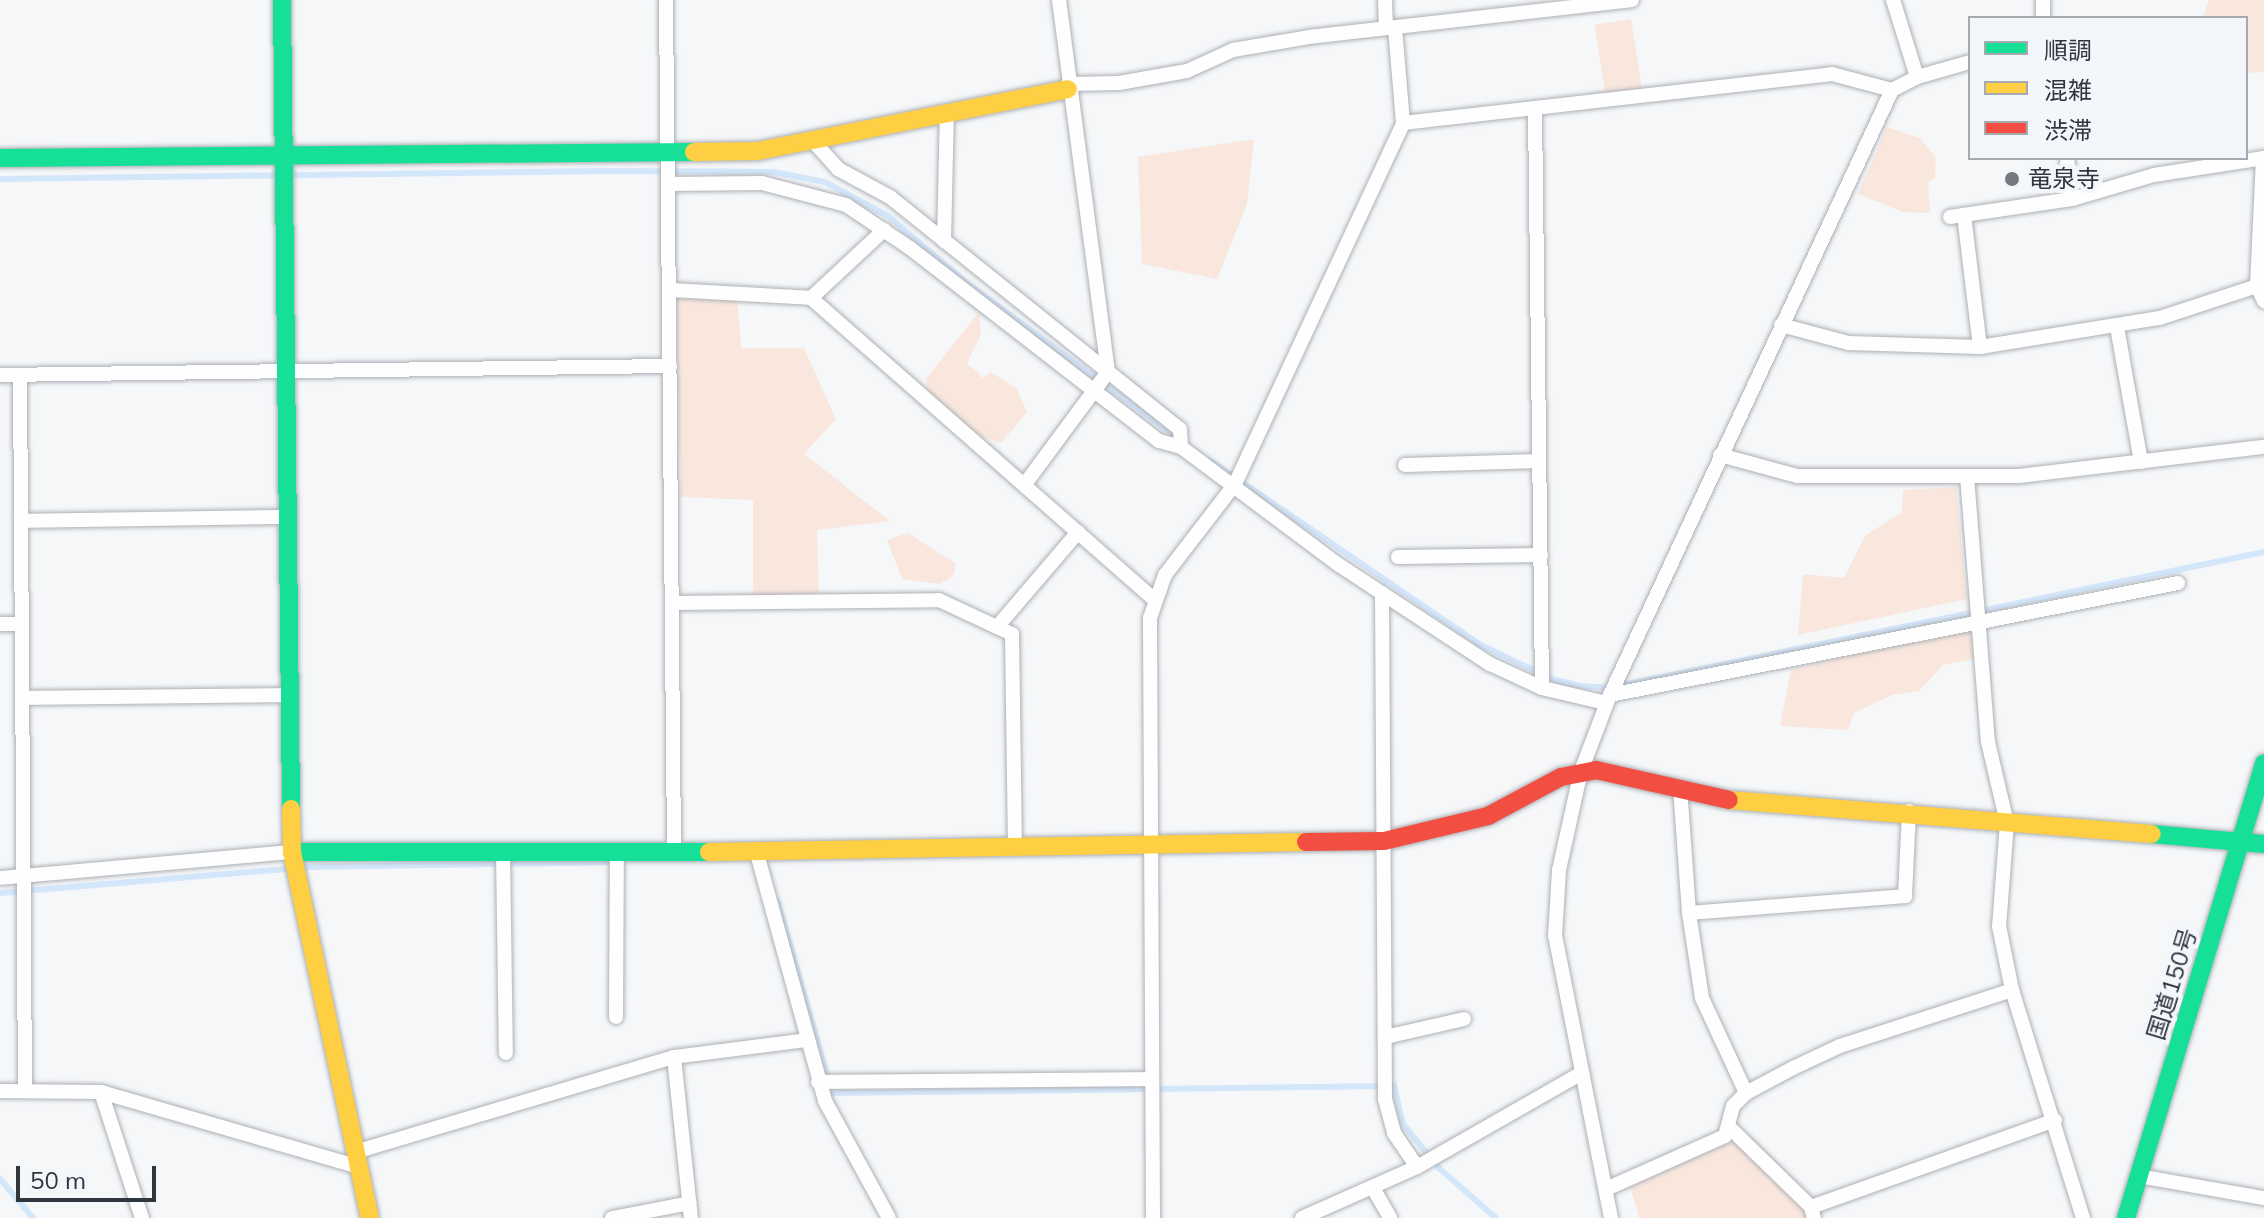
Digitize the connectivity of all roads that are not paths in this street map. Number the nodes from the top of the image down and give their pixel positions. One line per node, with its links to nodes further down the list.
1 (282, 0): 18 (main road)
2 (666, 0): 17 (street)
3 (1059, 0): 11 (street)
4 (1385, 0): 8 (street)
5 (1632, 0): 7 (street)
6 (1893, 0): 10 (street)
7 (1588, 2): 8 (street)
8 (1390, 28): 11 (street); 15 (street)
9 (1968, 63): 10 (street)
10 (1917, 77): 12 (street)
11 (1068, 86): 14 (main road); 35 (street)
12 (1892, 90): 13 (street); 30 (street)
13 (1535, 108): 15 (street); 42 (street)
14 (947, 113): 16 (main road); 25 (street)
15 (1403, 123): 47 (street)
16 (814, 142): 17 (main road); 25 (street)
17 (669, 151): 18 (main road); 22 (street)
18 (284, 155): 19 (main road); 34 (main road)
19 (0, 158)
20 (2263, 158): 23 (street); 26 (street)
21 (2067, 160): 23 (street)
22 (669, 184): 24 (street); 27 (street)
23 (2072, 199): 32 (street)
24 (884, 230): 28 (street); 38 (street)
25 (944, 241): 35 (street)
26 (2257, 286): 29 (street); 31 (street)
27 (670, 290): 28 (street); 33 (street)
28 (811, 298): 46 (street)
29 (2264, 301)
30 (1781, 325): 32 (street); 41 (street)
31 (2117, 327): 32 (street); 43 (street)
32 (1980, 347)
33 (670, 366): 34 (street); 56 (street)
34 (284, 370): 37 (street); 48 (main road)
35 (1108, 372): 38 (street); 39 (street)
36 (0, 375): 37 (street)
37 (20, 375): 49 (street)
38 (1093, 392): 39 (street); 46 (street)
39 (1181, 447): 47 (street)
40 (2264, 447): 43 (street)
41 (1720, 455): 45 (street); 64 (street)
42 (1539, 461): 44 (street); 51 (street)
43 (2141, 462): 45 (street)
44 (1405, 465)
45 (1967, 476): 57 (street)
46 (1025, 484): 50 (street)
47 (1235, 484): 54 (street); 55 (street)
48 (287, 517): 49 (street); 62 (main road)
49 (21, 521): 59 (street)
50 (1078, 532): 55 (street); 60 (street)
51 (1541, 555): 52 (street); 61 (street)
52 (1398, 557)
53 (2178, 583): 57 (street)
54 (1382, 593): 61 (street); 71 (street)
55 (1154, 599): 72 (street)
56 (672, 603): 60 (street); 75 (street)
57 (1981, 623): 64 (street); 69 (street)
58 (0, 624): 59 (street)
59 (22, 624): 63 (street)
60 (997, 627): 74 (street)
61 (1542, 688): 64 (street)
62 (290, 695): 63 (street); 79 (main road)
63 (22, 698): 81 (street)
64 (1608, 699): 66 (street)
65 (2264, 764): 70 (main road, 国道150号)
66 (1581, 771): 67 (main road); 71 (main road); 90 (street)
67 (1680, 787): 68 (main road); 82 (street)
68 (1909, 811): 69 (main road); 82 (street)
69 (2007, 823): 70 (main road); 83 (street)
70 (2242, 840): 73 (main road); 101 (main road, 国道150号)
71 (1384, 841): 72 (main road); 86 (street)
72 (1148, 843): 74 (main road); 91 (street)
73 (2264, 844)
74 (1015, 845): 78 (main road)
75 (674, 849): 77 (main road); 78 (main road)
76 (503, 850): 77 (main road); 79 (main road); 88 (street)
77 (617, 850): 84 (street)
78 (756, 850): 87 (street)
79 (292, 852): 81 (street); 99 (main road)
80 (0, 878): 81 (street)
81 (24, 878): 94 (street)
82 (1689, 913): 96 (street)
83 (2012, 990): 96 (street); 97 (street)
84 (616, 1017)
85 (1464, 1019): 86 (street)
86 (1385, 1037): 100 (street)
87 (807, 1040): 89 (street); 92 (street)
88 (506, 1053)
89 (674, 1057): 99 (street); 105 (street)
90 (1582, 1073): 100 (street); 103 (street)
91 (1151, 1079): 92 (street); 111 (street)
92 (818, 1082): 110 (street)
93 (0, 1091): 94 (street)
94 (25, 1091): 95 (street)
95 (101, 1092): 99 (street); 107 (street)
96 (1746, 1093): 98 (street)
97 (2055, 1120): 106 (street); 115 (street)
98 (1729, 1127): 103 (street); 106 (street)
99 (357, 1160): 108 (main road)
100 (1417, 1167): 102 (street)
101 (2139, 1176): 104 (street); 116 (main road, 国道150号)
102 (1373, 1188): 112 (street); 113 (street)
103 (1606, 1189): 114 (street)
104 (2264, 1198)
105 (690, 1210): 109 (street)
106 (1813, 1212)
107 (142, 1218)
108 (370, 1218)
109 (612, 1218)
110 (889, 1218)
111 (1153, 1218)
112 (1302, 1218)
113 (1390, 1218)
114 (1611, 1218)
115 (2083, 1218)
116 (2126, 1218)

